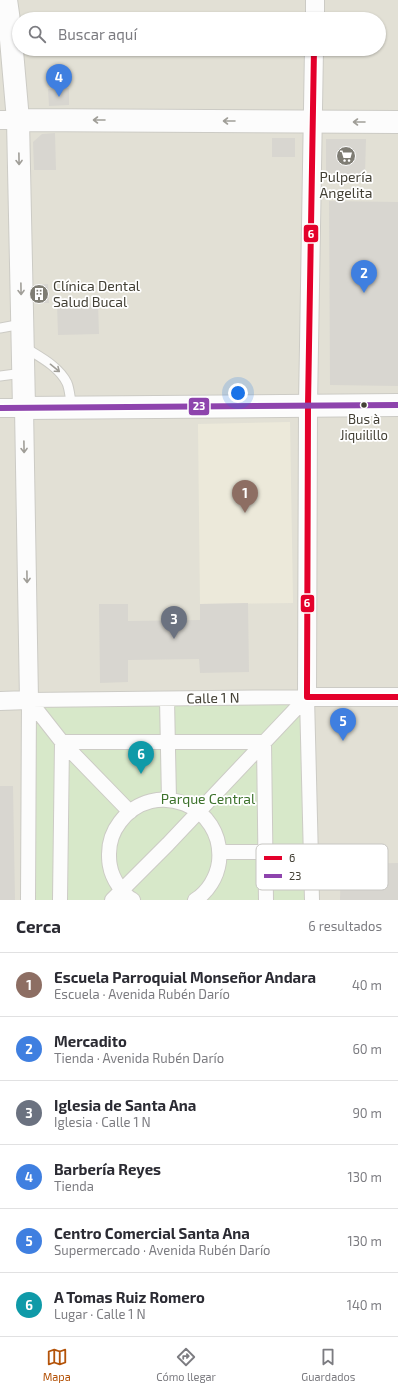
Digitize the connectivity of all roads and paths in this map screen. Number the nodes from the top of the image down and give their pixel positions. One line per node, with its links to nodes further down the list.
1 (6, 0): 5 (street)
2 (315, 0): 3 (street)
3 (315, 12)
4 (314, 56): 6 (street)
5 (9, 120): 6 (street, one-way to 5); 8 (street, one-way to 8)
6 (313, 122): 7 (street, one-way to 6); 13 (street)
7 (398, 122)
8 (22, 324): 9 (lane); 10 (street)
9 (0, 328)
10 (23, 346): 11 (street); 15 (lane, one-way to 15)
11 (24, 373): 12 (lane); 17 (street)
12 (0, 376)
13 (308, 405): 14 (street); 15 (street); 18 (street)
14 (398, 405)
15 (72, 407): 17 (street)
16 (0, 408): 17 (street)
17 (24, 408): 21 (street, one-way to 21)
18 (307, 697): 19 (street, Calle 1 N); 20 (street, Calle 1 N); 25 (street); 30 (street)
19 (398, 697)
20 (167, 699): 21 (street, Calle 1 N); 24 (street)
21 (29, 700): 22 (street); 23 (street); 36 (street)
22 (0, 701)
23 (62, 742): 24 (street); 27 (street); 37 (street)
24 (168, 742): 25 (street); 26 (street)
25 (264, 742): 28 (street); 29 (street)
26 (168, 800): 27 (street); 28 (street)
27 (130, 812): 33 (street)
28 (198, 812): 31 (street); 33 (street)
29 (266, 844)
30 (311, 844)
31 (220, 852): 32 (street); 35 (street)
32 (256, 852)
33 (122, 890): 38 (street); 39 (street)
34 (312, 890): 40 (street)
35 (202, 898)
36 (28, 900)
37 (60, 900)
38 (112, 900)
39 (134, 900)
40 (312, 900)

